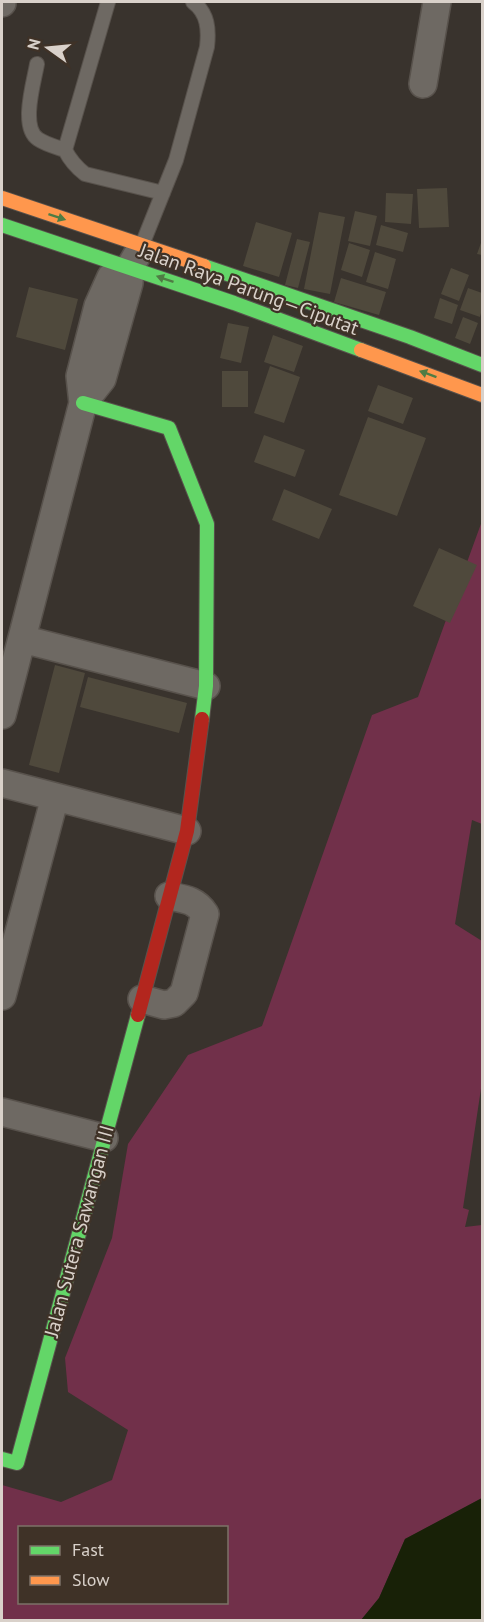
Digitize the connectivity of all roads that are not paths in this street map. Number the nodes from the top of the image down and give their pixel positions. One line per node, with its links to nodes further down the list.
1 (108, 2): 6 (lane)
2 (193, 2): 7 (lane)
3 (437, 2): 5 (street)
4 (37, 64): 6 (lane)
5 (423, 84)
6 (65, 150): 7 (lane)
7 (164, 193): 10 (lane)
8 (2, 198): 10 (main road, Jalan Raya Parung—Ciputat, one-way to 10)
9 (2, 225): 10 (main road, Jalan Raya Parung—Ciputat)
10 (136, 256): 11 (main road, Jalan Raya Parung—Ciputat); 12 (main road, Jalan Raya Parung—Ciputat, one-way to 10); 13 (street)
11 (483, 365)
12 (483, 395)
13 (83, 403): 14 (street); 15 (main road, Jalan Sutera Sawangan III)
14 (22, 639): 15 (street); 16 (street)
15 (206, 686): 19 (main road, Jalan Sutera Sawangan III)
16 (2, 715)
17 (2, 783): 18 (street)
18 (55, 797): 19 (street); 21 (street)
19 (187, 831): 20 (main road, Jalan Sutera Sawangan III)
20 (169, 896): 22 (main road, Jalan Sutera Sawangan III); 22 (street)
21 (2, 996)
22 (142, 999): 24 (main road, Jalan Sutera Sawangan III)
23 (2, 1112): 24 (street)
24 (104, 1138): 25 (main road, Jalan Sutera Sawangan III)
25 (2, 1459)

